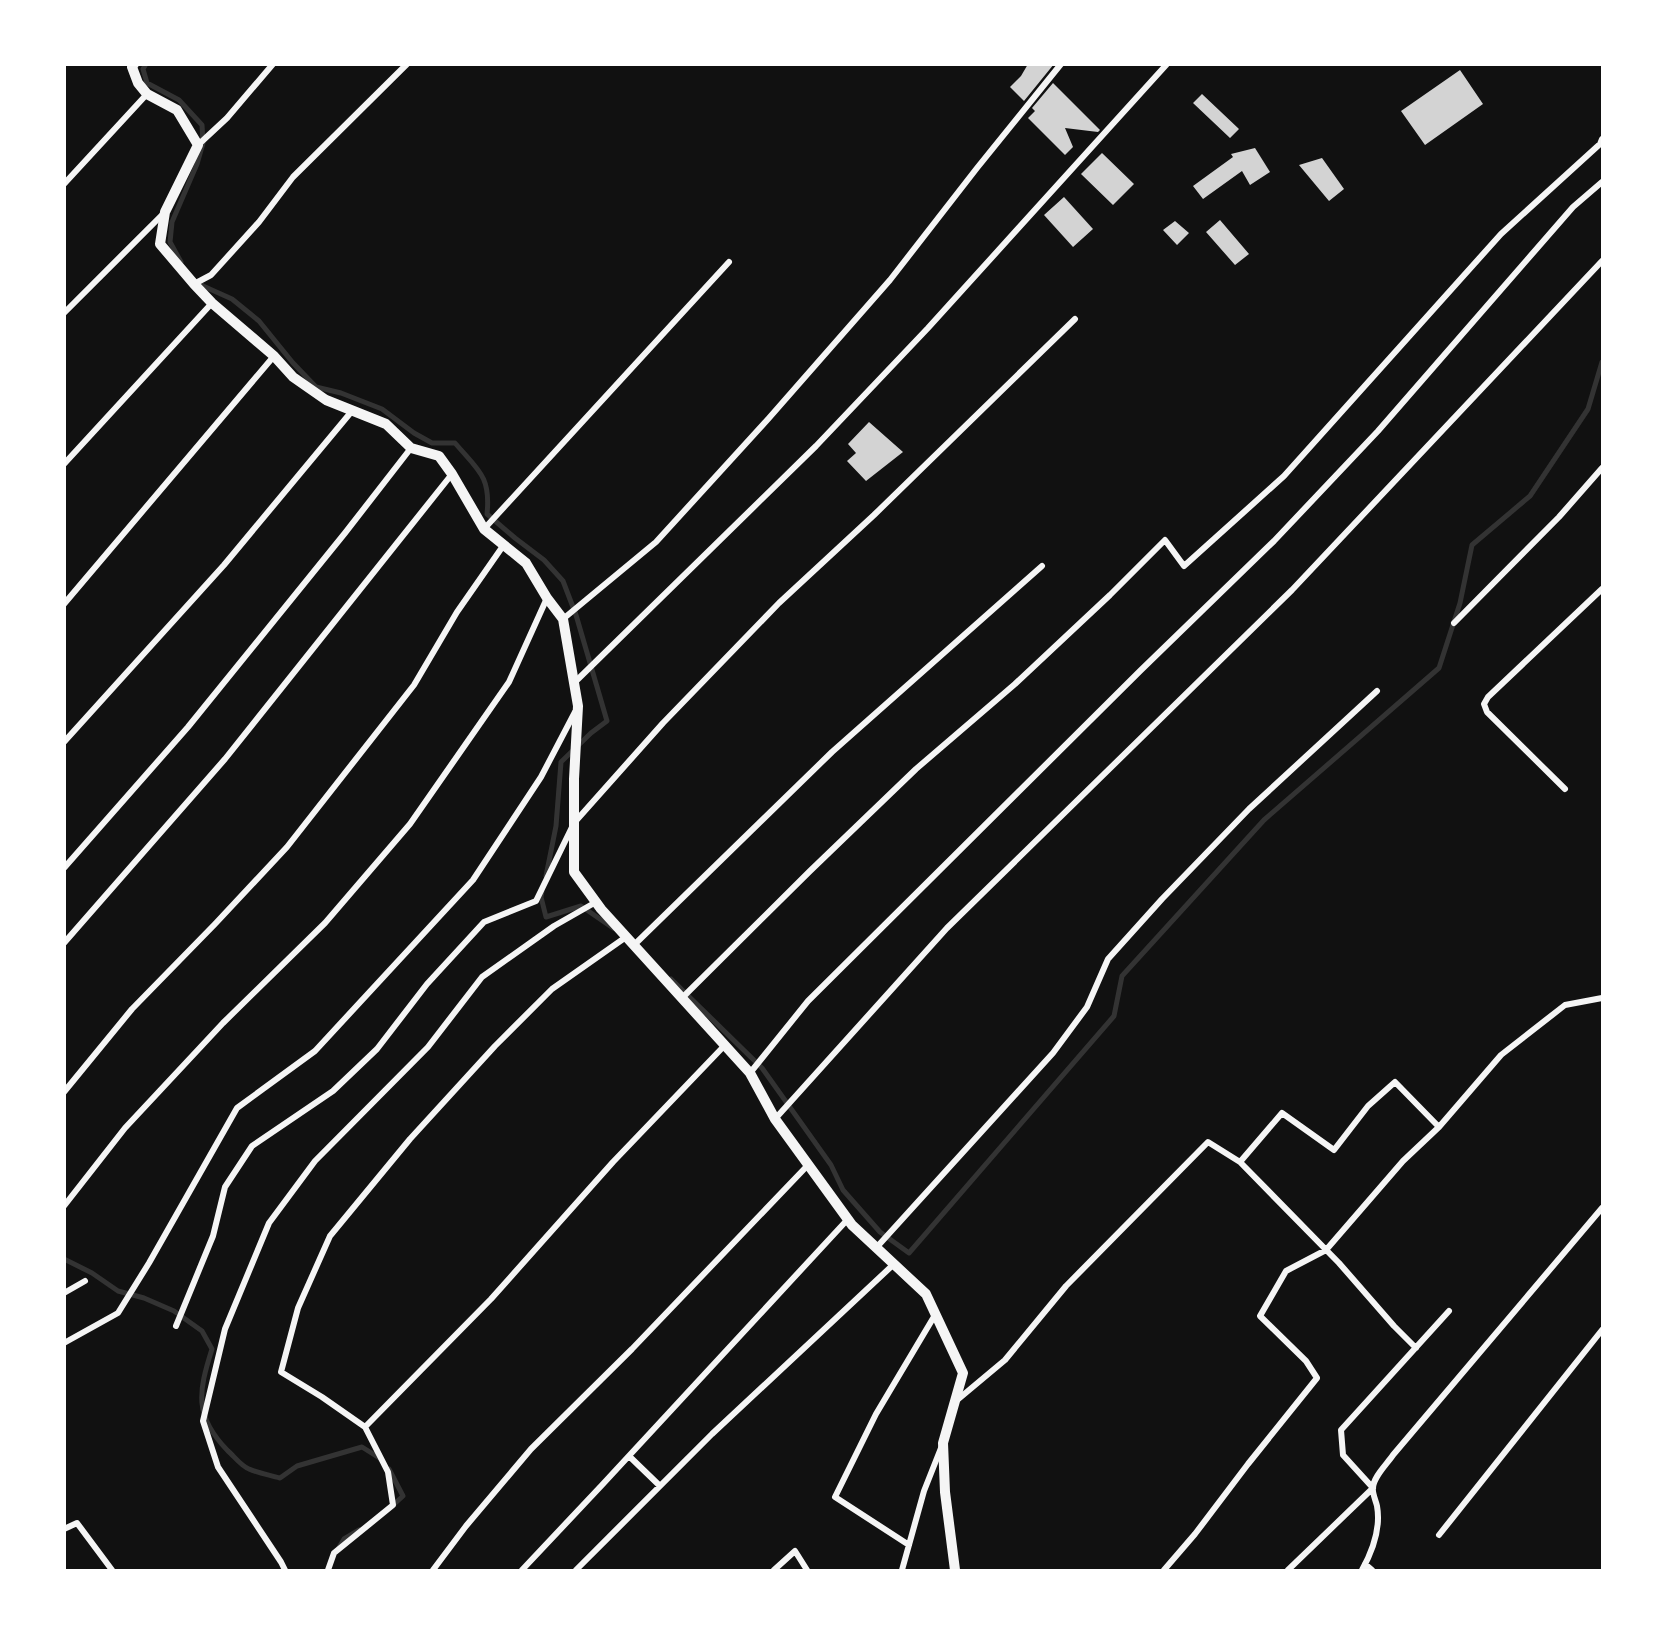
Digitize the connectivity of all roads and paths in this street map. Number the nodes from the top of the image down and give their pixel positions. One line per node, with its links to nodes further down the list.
1 (134, 64): 6 (street)
2 (273, 64): 8 (street)
3 (407, 64): 16 (street)
4 (1061, 64): 32 (street)
5 (1167, 64): 34 (street)
6 (147, 94): 8 (street); 10 (street)
7 (1602, 140): 44 (street)
8 (198, 144): 11 (street)
9 (1602, 182): 47 (street)
10 (64, 184)
11 (165, 212): 16 (street); 18 (street)
12 (1602, 261): 14 (street)
13 (729, 262): 26 (street)
14 (1597, 266): 15 (street); 49 (street)
15 (1602, 273)
16 (194, 284): 17 (street)
17 (212, 303): 20 (street); 23 (street)
18 (64, 313)
19 (1075, 319): 39 (street)
20 (274, 356): 21 (street); 31 (street)
21 (352, 411): 22 (street); 37 (street)
22 (411, 448): 25 (street); 40 (street)
23 (64, 464)
24 (1602, 468): 33 (street)
25 (452, 474): 26 (street); 43 (street)
26 (484, 529): 27 (street)
27 (503, 546): 30 (street); 48 (street)
28 (1042, 566): 42 (street)
29 (1602, 589): 38 (street)
30 (547, 598): 32 (street); 53 (street)
31 (64, 604)
32 (563, 619): 34 (street)
33 (1454, 623)
34 (574, 684): 36 (street)
35 (1377, 691): 56 (street)
36 (578, 706): 39 (street); 65 (street)
37 (64, 742)
38 (1565, 789)
39 (574, 823): 41 (street); 63 (street)
40 (64, 868)
41 (596, 902): 42 (street); 78 (street)
42 (630, 941): 44 (street); 68 (street)
43 (64, 943)
44 (682, 998): 46 (street)
45 (1602, 998): 50 (street)
46 (725, 1046): 47 (street); 68 (street)
47 (750, 1073): 49 (street)
48 (64, 1092)
49 (775, 1119): 52 (street)
50 (1439, 1127): 51 (street); 57 (street)
51 (1240, 1161): 57 (street); 67 (street)
52 (808, 1165): 55 (street); 80 (street)
53 (64, 1206)
54 (1602, 1208): 72 (street)
55 (848, 1219): 56 (street); 70 (street)
56 (876, 1248): 58 (street)
57 (1326, 1250): 66 (street); 87 (street)
58 (894, 1264): 62 (street); 71 (street)
59 (85, 1281): 60 (street)
60 (64, 1293)
61 (1449, 1311): 66 (street)
62 (935, 1314): 67 (street); 75 (street)
63 (176, 1326)
64 (1602, 1330): 74 (street)
65 (64, 1343)
66 (1416, 1347): 72 (street)
67 (955, 1401): 69 (street)
68 (365, 1427): 79 (street)
69 (943, 1443): 75 (street); 86 (street)
70 (629, 1456): 71 (street); 81 (street)
71 (660, 1486): 82 (street)
72 (1372, 1488): 76 (street); 88 (street)
73 (64, 1529): 77 (street)
74 (1439, 1535)
75 (909, 1545): 85 (street)
76 (1363, 1567): 89 (street)
77 (112, 1570)
78 (285, 1570)
79 (328, 1570)
80 (434, 1570)
81 (522, 1570)
82 (576, 1570)
83 (774, 1570): 84 (street)
84 (807, 1570)
85 (902, 1570)
86 (955, 1570)
87 (1164, 1570)
88 (1288, 1570)
89 (1372, 1570)

